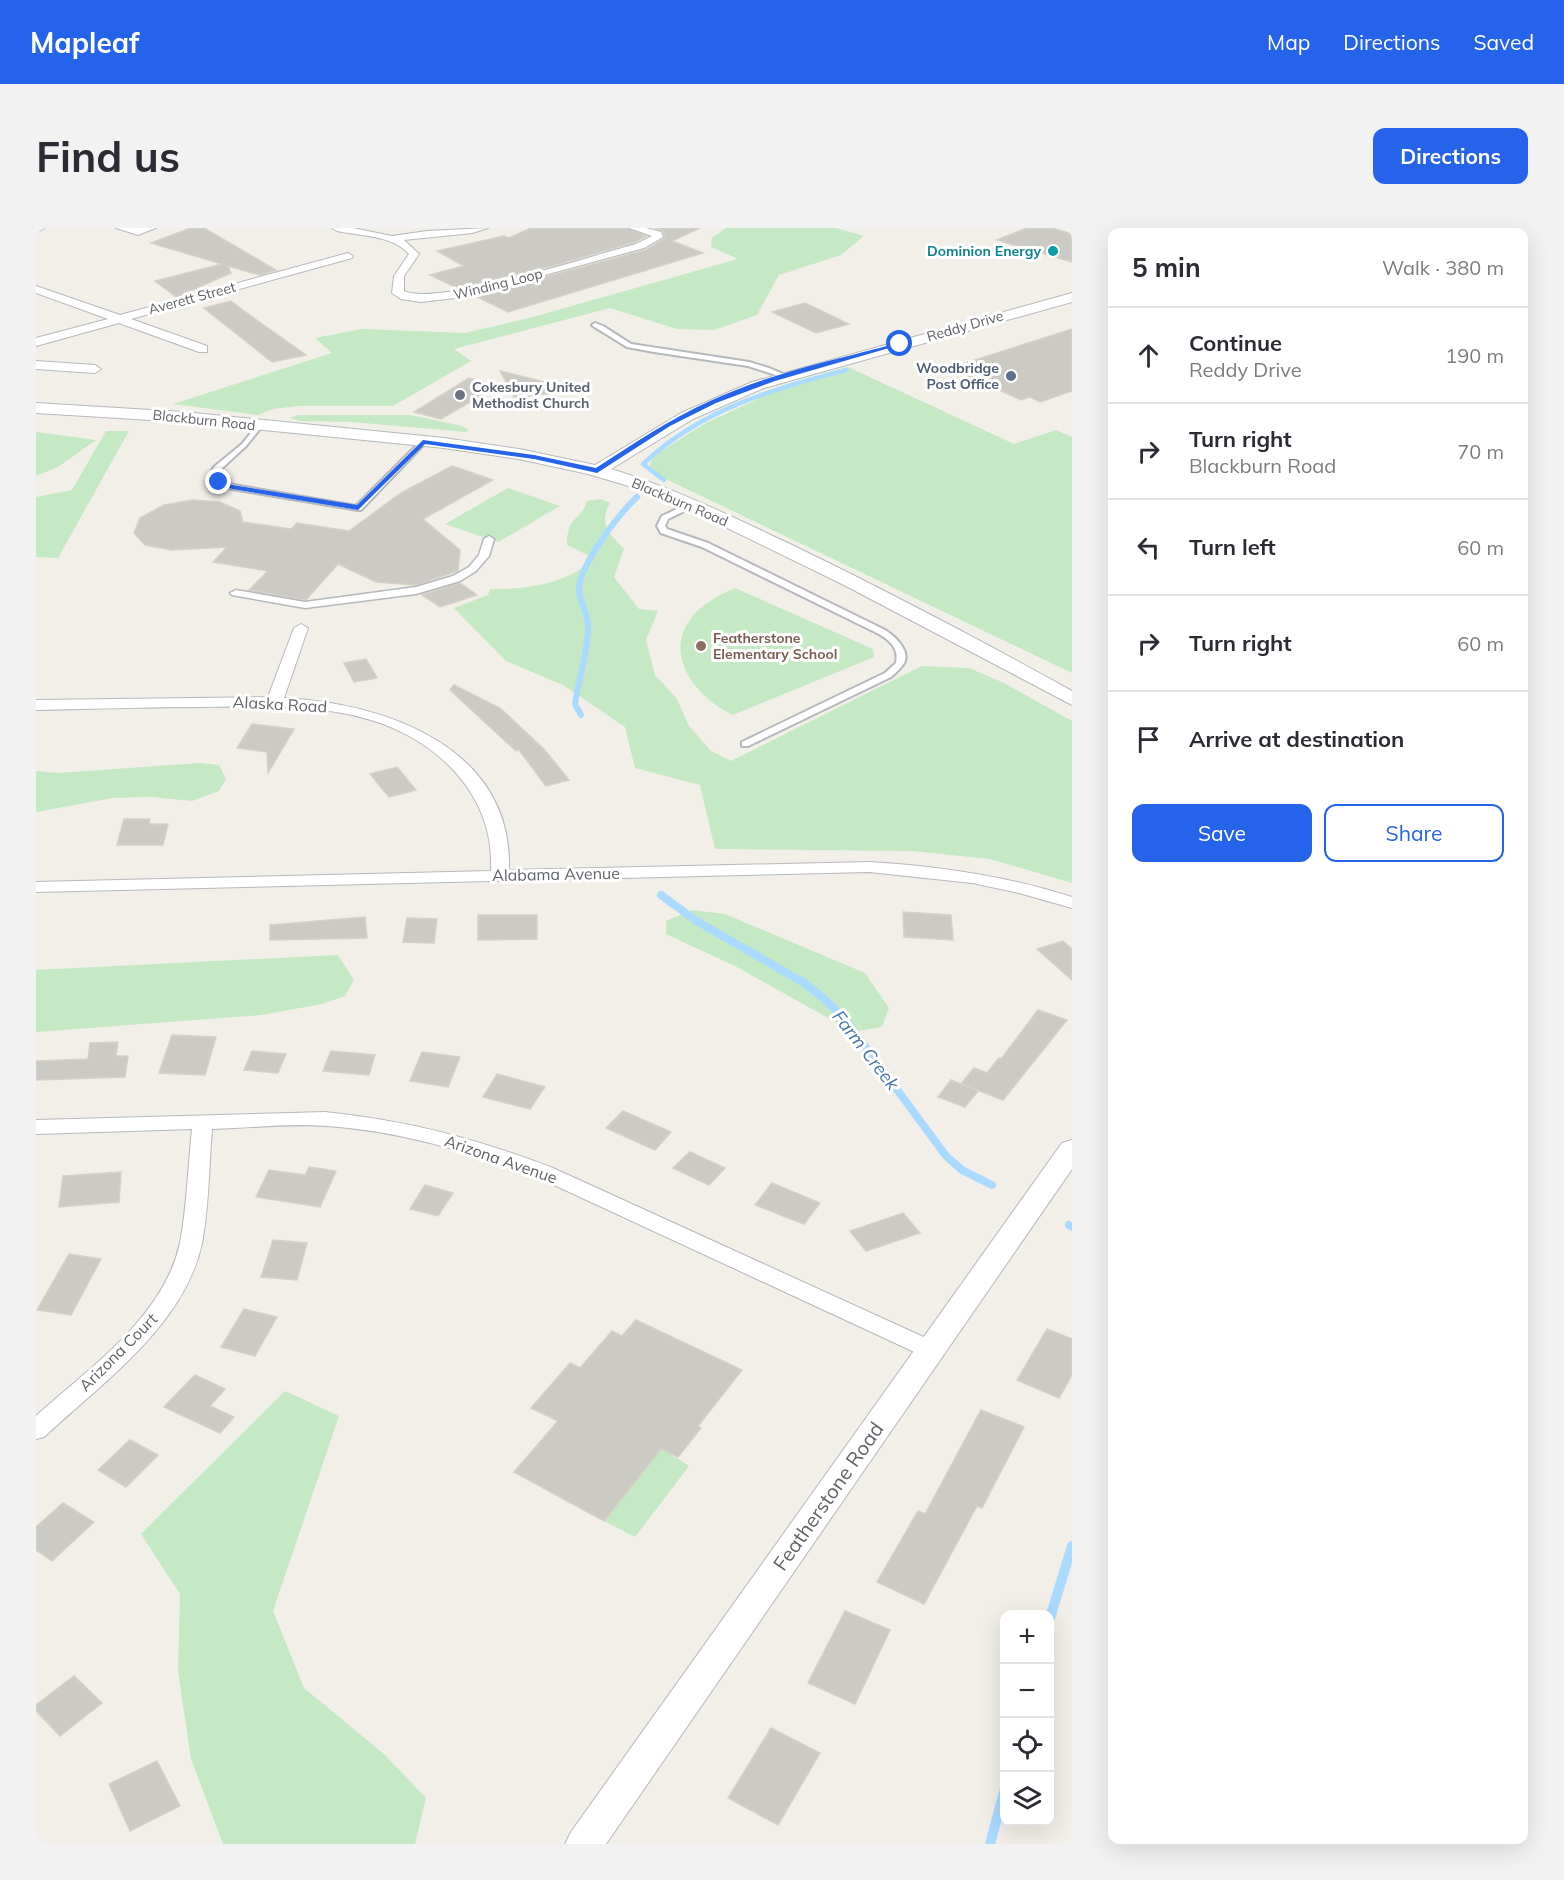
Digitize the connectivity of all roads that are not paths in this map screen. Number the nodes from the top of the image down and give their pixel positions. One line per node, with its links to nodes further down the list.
1 (121, 228): 2 (street)
2 (151, 228)
3 (337, 228): 7 (street)
4 (483, 228): 6 (street)
5 (634, 228): 8 (street, Winding Loop)
6 (439, 235): 7 (street); 8 (street)
7 (393, 239): 8 (street)
8 (408, 245)
9 (348, 256): 12 (street, Averett Street)
10 (36, 289): 12 (street)
11 (1072, 297): 18 (street, Reddy Drive)
12 (117, 318): 14 (street, Averett Street); 15 (street)
13 (595, 325): 18 (lane)
14 (36, 342)
15 (203, 349)
16 (36, 366): 17 (street)
17 (95, 369)
18 (785, 376): 22 (street, Reddy Drive)
19 (36, 408): 20 (street, Blackburn Road)
20 (260, 425): 21 (street, Blackburn Road); 21 (lane)
21 (423, 442): 22 (street, Blackburn Road)
22 (597, 471): 23 (street, Blackburn Road)
23 (693, 505): 27 (street, Blackburn Road); 30 (lane)
24 (489, 539): 25 (street)
25 (236, 593)
26 (301, 627): 28 (street)
27 (1072, 699)
28 (275, 701): 29 (street, Alaska Road); 31 (street, Alaska Road)
29 (36, 705)
30 (745, 744)
31 (500, 875): 32 (street, Alabama Avenue); 33 (street, Alabama Avenue)
32 (36, 887)
33 (1072, 903)
34 (204, 1121): 35 (street, Arizona Avenue); 37 (street, Arizona Avenue); 38 (street, Arizona Court)
35 (36, 1127)
36 (1072, 1149): 37 (street, Featherstone Road)
37 (931, 1350): 39 (street, Featherstone Road)
38 (36, 1430)
39 (584, 1844)

